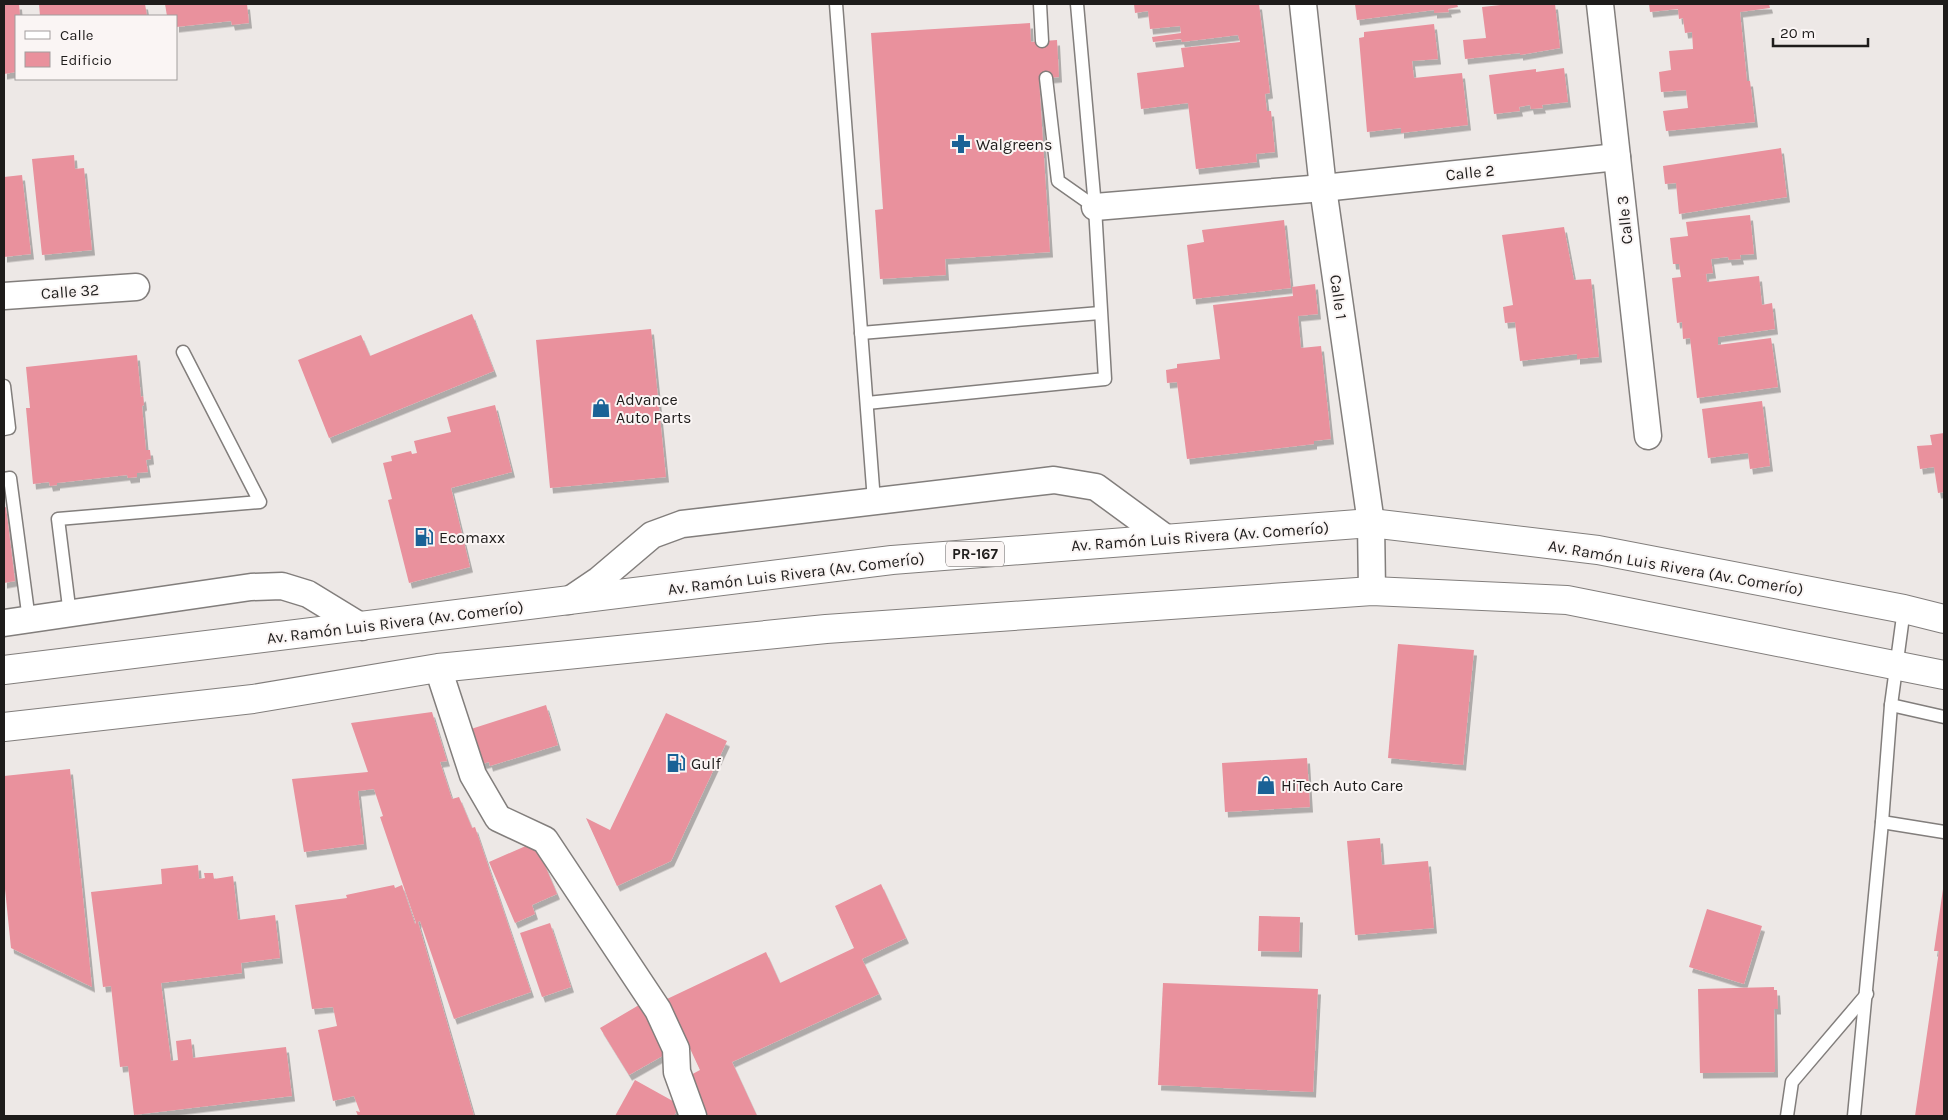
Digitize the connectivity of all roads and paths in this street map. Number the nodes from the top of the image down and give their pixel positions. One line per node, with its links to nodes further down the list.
1 (836, 4): 14 (lane)
2 (1040, 4): 6 (lane)
3 (1076, 4): 10 (lane)
4 (1302, 4): 9 (street, Calle 1)
5 (1600, 4): 8 (street, Calle 3)
6 (1042, 41)
7 (1046, 78): 10 (lane)
8 (1617, 156): 9 (street, Calle 2); 19 (street, Calle 3)
9 (1324, 188): 10 (street, Calle 2); 22 (street, Calle 1)
10 (1095, 207): 13 (lane)
11 (136, 287): 12 (street, Calle 32)
12 (4, 296)
13 (1100, 313): 14 (lane); 17 (lane)
14 (861, 332): 17 (lane)
15 (183, 352): 27 (lane)
16 (4, 386): 18 (lane)
17 (866, 403): 21 (lane)
18 (4, 428)
19 (1648, 436)
20 (4, 479): 29 (lane)
21 (874, 501): 23 (street); 25 (street)
22 (1371, 523): 23 (main road, Av. Ramón Luis Rivera (Av. Comerío) / PR-167); 24 (street, Calle 1); 26 (main road, Av. Ramón Luis Rivera (Av. Comerío) / PR-167)
23 (1167, 539): 25 (main road, Av. Ramón Luis Rivera (Av. Comerío) / PR-167)
24 (1372, 591): 31 (main road); 32 (main road)
25 (568, 601): 30 (main road, Av. Ramón Luis Rivera (Av. Comerío) / PR-167)
26 (1904, 609): 28 (main road, Av. Ramón Luis Rivera (Av. Comerío) / PR-167); 31 (lane)
27 (70, 615): 29 (street); 30 (street)
28 (1944, 620)
29 (16, 622)
30 (362, 627): 33 (main road, Av. Ramón Luis Rivera (Av. Comerío) / PR-167)
31 (1896, 665): 34 (main road); 35 (lane)
32 (438, 668): 37 (main road); 41 (street)
33 (4, 670)
34 (1944, 675)
35 (1891, 705): 36 (lane); 38 (lane)
36 (1944, 716)
37 (4, 726)
38 (1882, 822): 39 (lane); 40 (lane)
39 (1944, 832)
40 (1867, 994): 42 (lane); 43 (lane)
41 (693, 1116)
42 (1787, 1116)
43 (1854, 1116)

